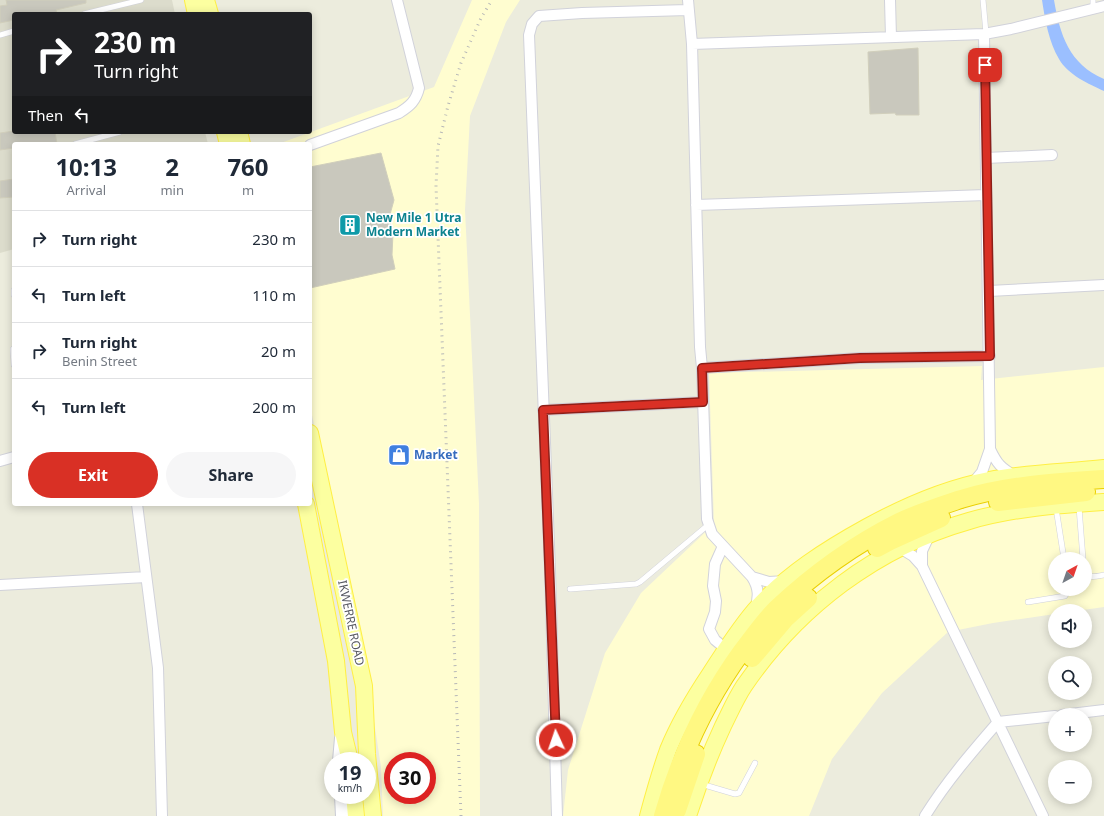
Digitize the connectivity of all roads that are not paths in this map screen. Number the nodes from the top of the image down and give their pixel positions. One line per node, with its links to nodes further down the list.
1 (141, 0): 10 (lane)
2 (193, 0): 11 (main road)
3 (206, 0): 12 (main road)
4 (397, 0): 20 (street)
5 (890, 0): 16 (street)
6 (983, 0): 14 (lane)
7 (1093, 4): 9 (street); 14 (street)
8 (688, 5): 17 (street); 30 (street)
9 (1104, 6)
10 (92, 12)
11 (196, 12)
12 (209, 12)
13 (12, 32): 15 (lane)
14 (985, 33): 16 (street); 22 (street)
15 (0, 35)
16 (891, 38): 17 (street)
17 (692, 44): 24 (street)
18 (112, 134): 19 (lane)
19 (82, 142)
20 (312, 144)
21 (1052, 155): 22 (street)
22 (986, 158): 23 (street)
23 (986, 195): 24 (street); 26 (street)
24 (696, 205): 28 (street)
25 (1104, 284): 26 (street)
26 (989, 291): 27 (street)
27 (990, 356): 28 (street); 32 (street)
28 (702, 368): 29 (street)
29 (703, 402): 30 (street); 44 (street)
30 (543, 410): 77 (street)
31 (312, 442): 76 (main road, IKWERRE ROAD)
32 (990, 449): 37 (street); 38 (street)
33 (12, 458): 34 (street)
34 (0, 461)
35 (1104, 468): 38 (main road)
36 (1104, 479): 38 (highway)
37 (972, 484): 38 (main road); 55 (main road)
38 (1041, 489): 39 (highway); 41 (main road); 45 (main road); 48 (lane); 79 (highway); 80 (highway)
39 (1104, 490)
40 (1104, 502): 41 (main road)
41 (1079, 504): 49 (lane)
42 (137, 506): 52 (street)
43 (306, 506): 66 (main road, IKWERRE ROAD)
44 (708, 525): 46 (street); 57 (lane)
45 (930, 535): 47 (main road); 50 (street)
46 (723, 546): 53 (street); 61 (street)
47 (900, 548): 50 (street); 70 (main road)
48 (1062, 552)
49 (1082, 552)
50 (922, 566): 65 (street)
51 (1104, 575): 54 (lane)
52 (146, 577): 56 (street); 73 (street)
53 (752, 577): 55 (street); 60 (street)
54 (1092, 577)
55 (785, 581): 60 (main road)
56 (0, 585)
57 (570, 589)
58 (1065, 596): 59 (lane)
59 (1028, 602)
60 (755, 611): 61 (main road)
61 (726, 649): 78 (main road)
62 (1104, 710): 63 (street)
63 (1092, 711)
64 (1048, 717): 65 (street)
65 (998, 722): 82 (street); 83 (street)
66 (343, 732): 67 (street, IKWERRE ROAD); 68 (main road)
67 (341, 752)
68 (348, 752)
69 (755, 763): 70 (lane)
70 (698, 784): 81 (main road)
71 (342, 804): 74 (street)
72 (355, 804): 75 (main road)
73 (162, 816)
74 (343, 816)
75 (356, 816)
76 (373, 816)
77 (557, 816)
78 (648, 816)
79 (663, 816)
80 (675, 816)
81 (688, 816)
82 (925, 816)
83 (1043, 816)

